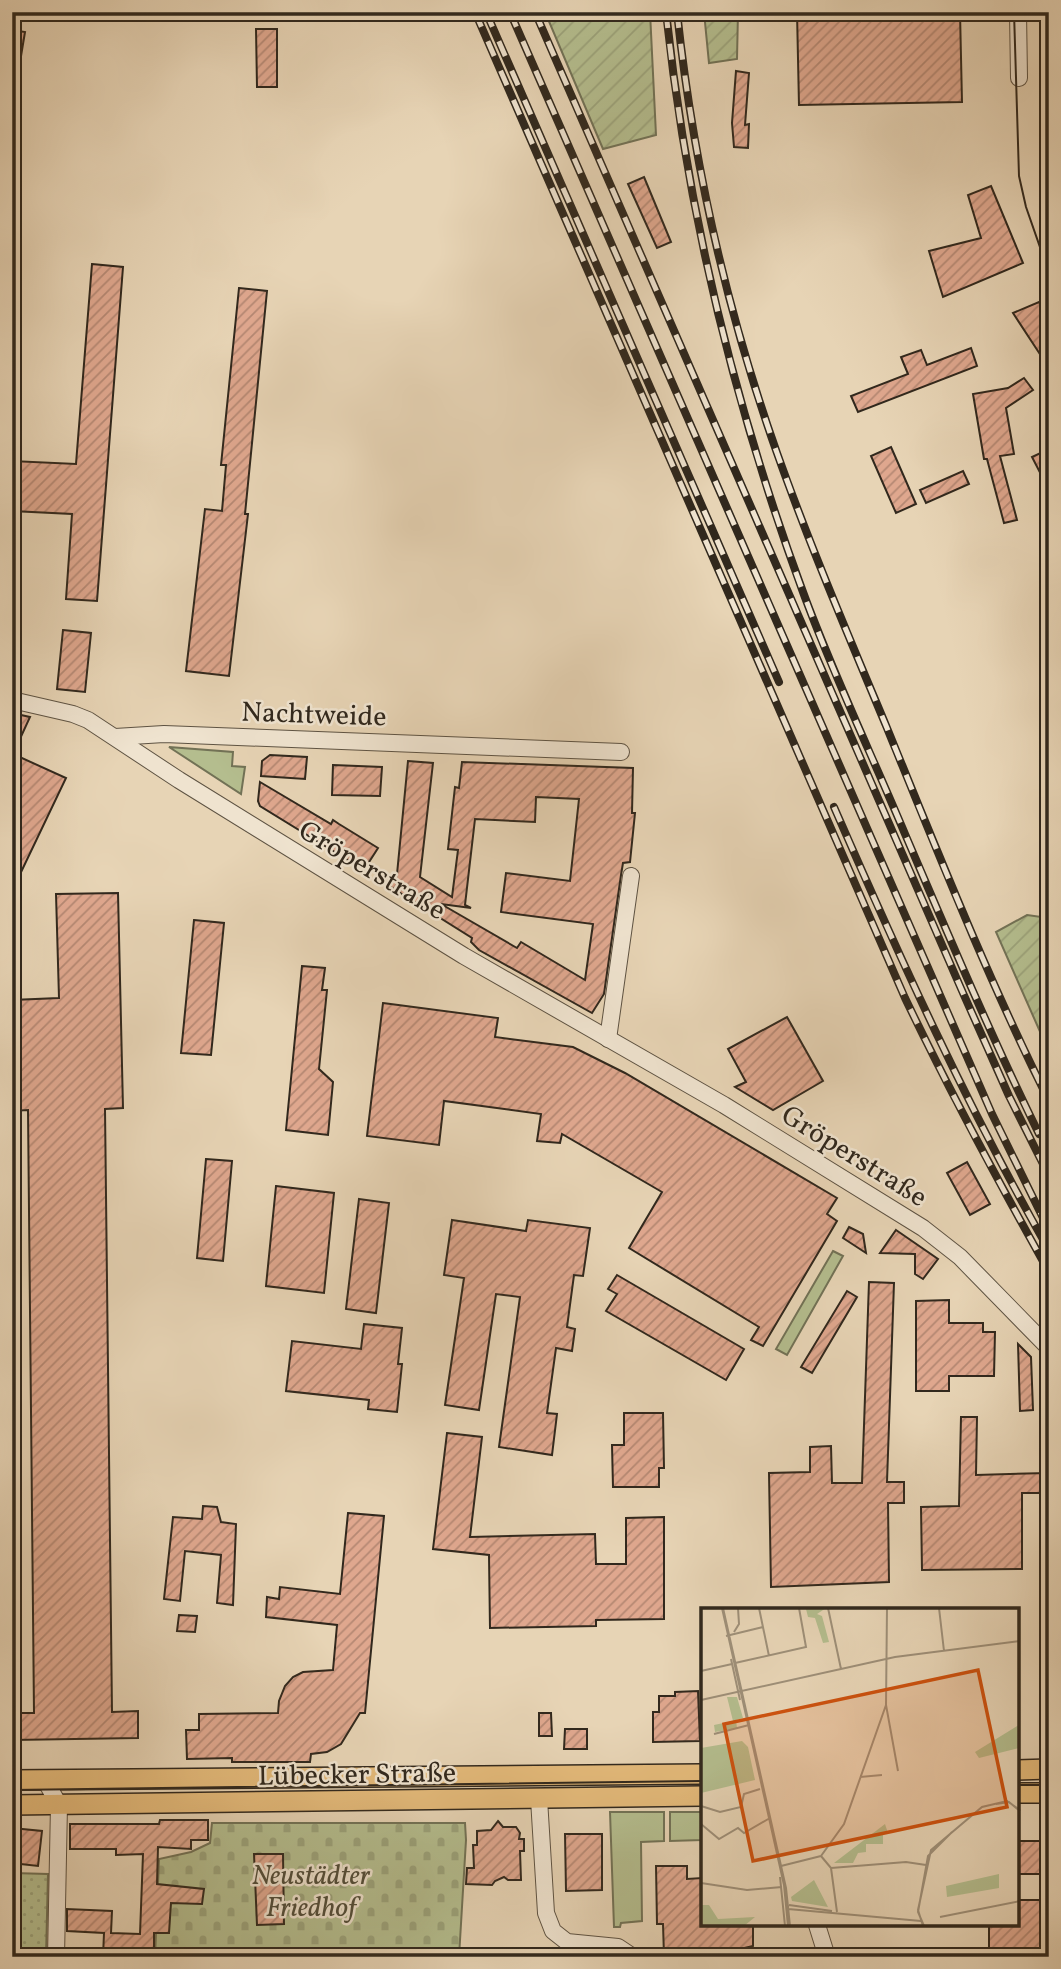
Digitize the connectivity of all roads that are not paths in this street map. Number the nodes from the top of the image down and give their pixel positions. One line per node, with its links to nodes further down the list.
1 (1018, 12): 2 (street)
2 (1019, 78)
3 (12, 700): 4 (street)
4 (115, 737): 5 (street, Nachtweide); 7 (street, Gröperstraße)
5 (621, 752)
6 (631, 876): 7 (street)
7 (608, 1039): 8 (street, Gröperstraße)
8 (1049, 1349)
9 (1049, 1769): 10 (main road)
10 (1019, 1770)
11 (701, 1774): 13 (main road, Lübecker Straße)
12 (12, 1780): 13 (main road, Lübecker Straße)
13 (45, 1780): 19 (street)
14 (1019, 1793): 15 (main road)
15 (1049, 1793)
16 (701, 1796): 17 (main road, Lübecker Straße)
17 (539, 1799): 19 (main road, Lübecker Straße); 22 (street)
18 (12, 1805): 19 (main road, Lübecker Straße)
19 (59, 1805): 21 (street)
20 (818, 1927): 23 (street)
21 (56, 1957)
22 (633, 1957)
23 (827, 1957)

